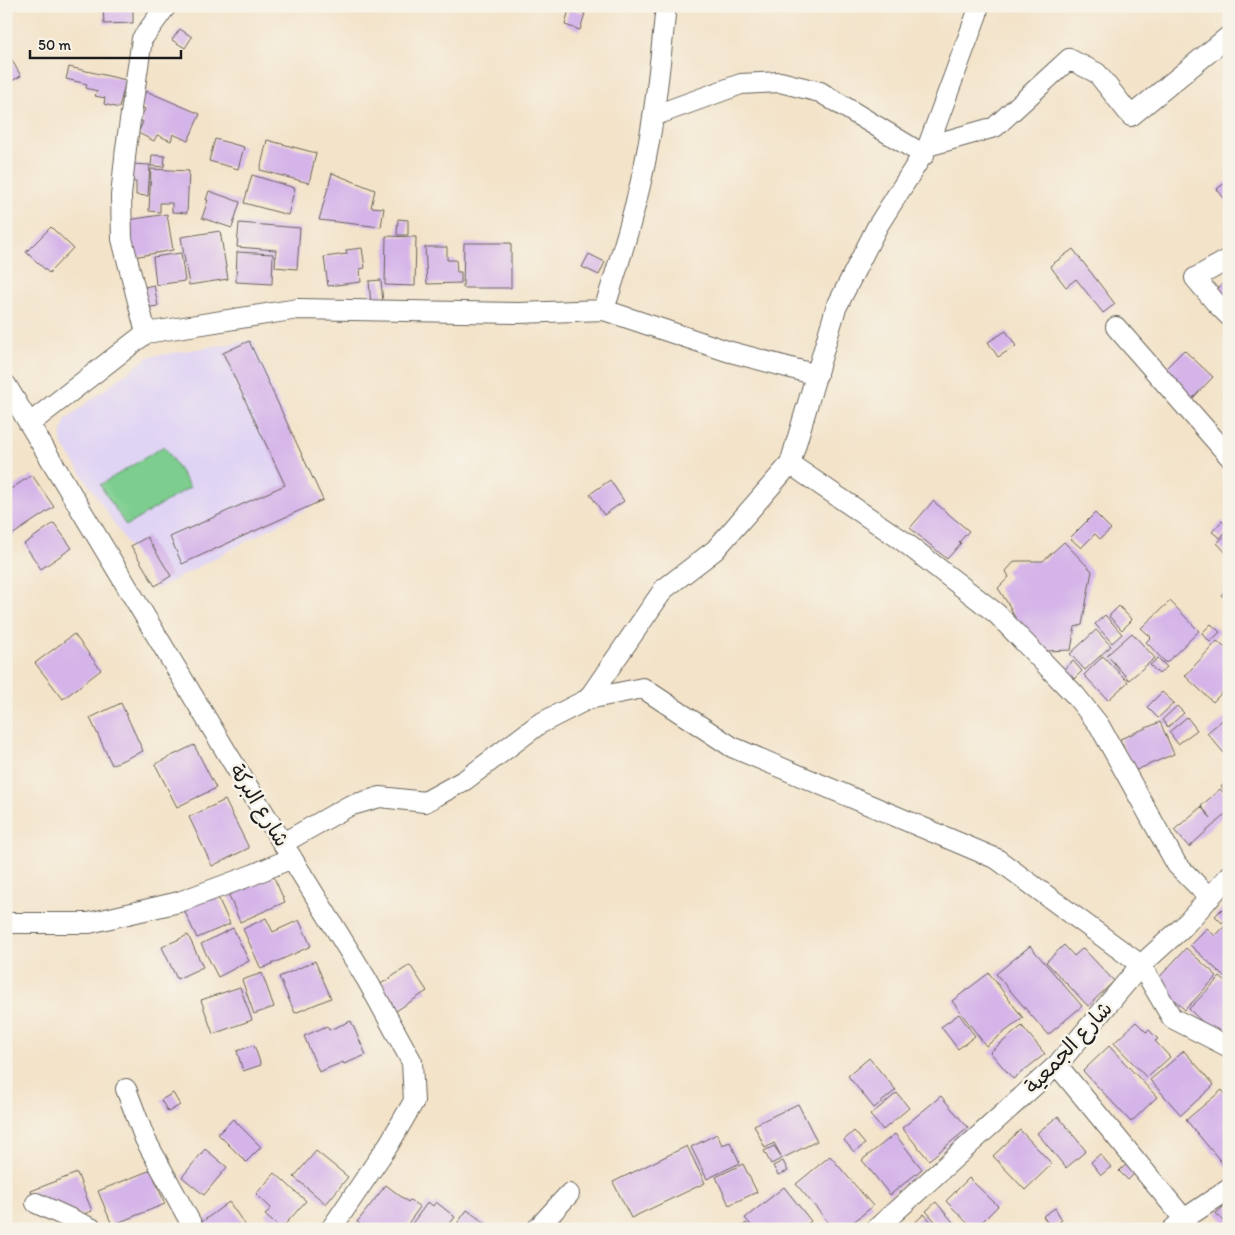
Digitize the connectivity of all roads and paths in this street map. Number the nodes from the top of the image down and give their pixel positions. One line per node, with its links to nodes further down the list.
1 (166, 6): 11 (street)
2 (666, 6): 5 (street)
3 (978, 6): 6 (street)
4 (1229, 36): 6 (street)
5 (653, 116): 6 (street); 8 (street)
6 (926, 150): 12 (street)
7 (1229, 259): 9 (street)
8 (604, 310): 11 (street); 12 (street)
9 (1229, 316)
10 (1116, 327): 15 (street)
11 (146, 333): 14 (street)
12 (817, 375): 16 (street)
13 (6, 385): 14 (street, شارع البركة)
14 (29, 424): 18 (street, شارع البركة)
15 (1229, 456)
16 (790, 464): 17 (street); 20 (street)
17 (588, 699): 18 (street); 22 (street)
18 (288, 851): 21 (street); 32 (street, شارع البركة)
19 (1229, 876): 20 (street, شارع الجمعية)
20 (1210, 898): 22 (street, شارع الجمعية)
21 (6, 923)
22 (1141, 964): 23 (street); 24 (street, شارع الجمعية)
23 (1229, 1047)
24 (1057, 1065): 29 (street); 34 (street, شارع الجمعية)
25 (126, 1089): 31 (street)
26 (1229, 1189): 29 (street)
27 (570, 1194): 33 (street)
28 (36, 1203): 30 (street)
29 (1178, 1224)
30 (93, 1229)
31 (194, 1229)
32 (331, 1229)
33 (536, 1229)
34 (876, 1229)

